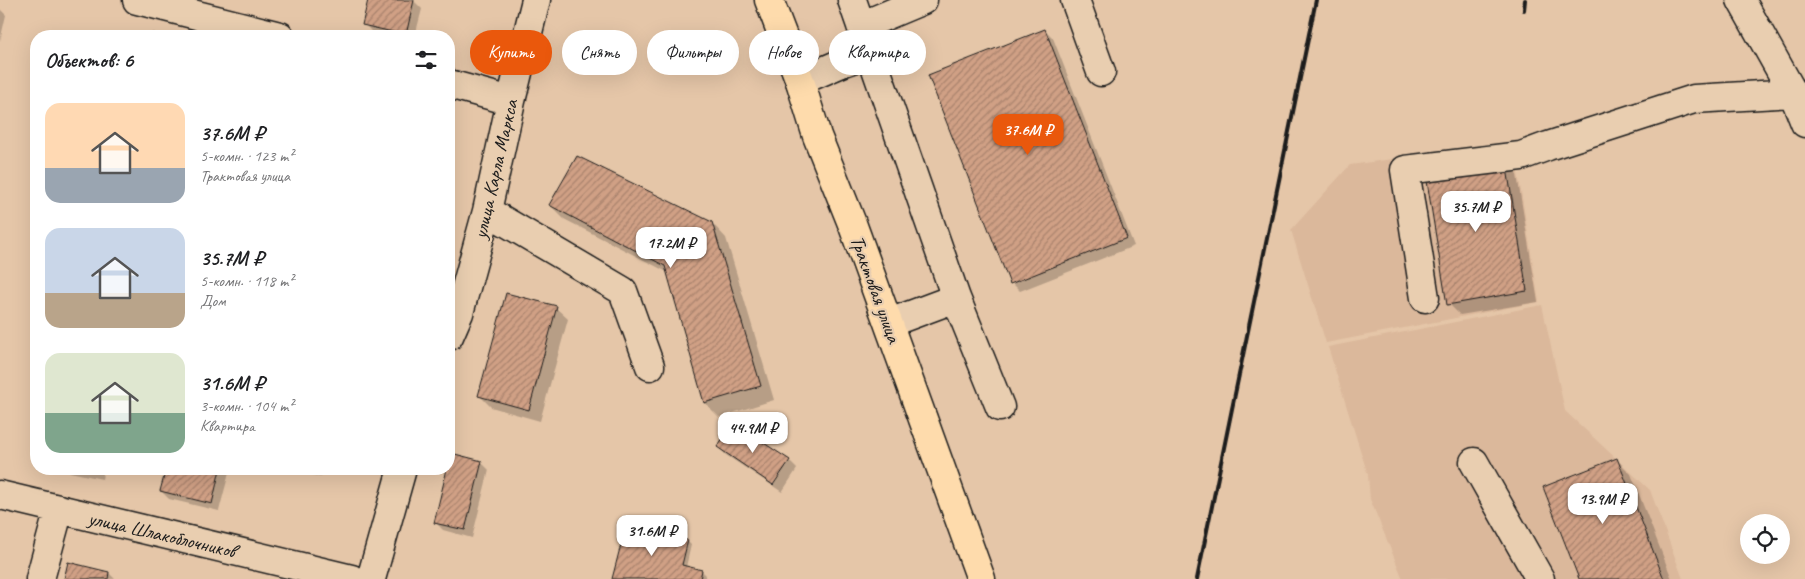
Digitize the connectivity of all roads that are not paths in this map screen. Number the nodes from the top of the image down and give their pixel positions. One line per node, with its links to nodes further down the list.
1 (137, 0): 9 (street)
2 (536, 0): 18 (street, улица Карла Маркса)
3 (769, 0): 15 (main road, Трактовая улица)
4 (852, 0): 8 (street)
5 (923, 0): 8 (street)
6 (1075, 0): 13 (street)
7 (1741, 0): 17 (street)
8 (861, 26): 11 (street)
9 (205, 27): 10 (street)
10 (230, 30)
11 (862, 30)
12 (829, 68): 15 (street)
13 (1101, 72)
14 (878, 75): 21 (street)
15 (800, 81): 24 (main road, Трактовая улица)
16 (455, 86): 18 (street)
17 (1793, 93): 19 (street); 22 (street)
18 (511, 101): 20 (street, улица Карла Маркса)
19 (1805, 123)
20 (487, 210): 23 (street, улица Карла Маркса); 25 (street)
21 (956, 298): 24 (street); 26 (street)
22 (1425, 298)
23 (455, 322)
24 (889, 323): 34 (main road, Трактовая улица)
25 (650, 366)
26 (1000, 407)
27 (1474, 462): 35 (street)
28 (400, 475): 33 (street)
29 (0, 495): 30 (street, улица Шлакоблочников)
30 (59, 510): 31 (street); 32 (street, улица Шлакоблочников)
31 (40, 579)
32 (352, 579)
33 (371, 579)
34 (981, 579)
35 (1540, 579)

